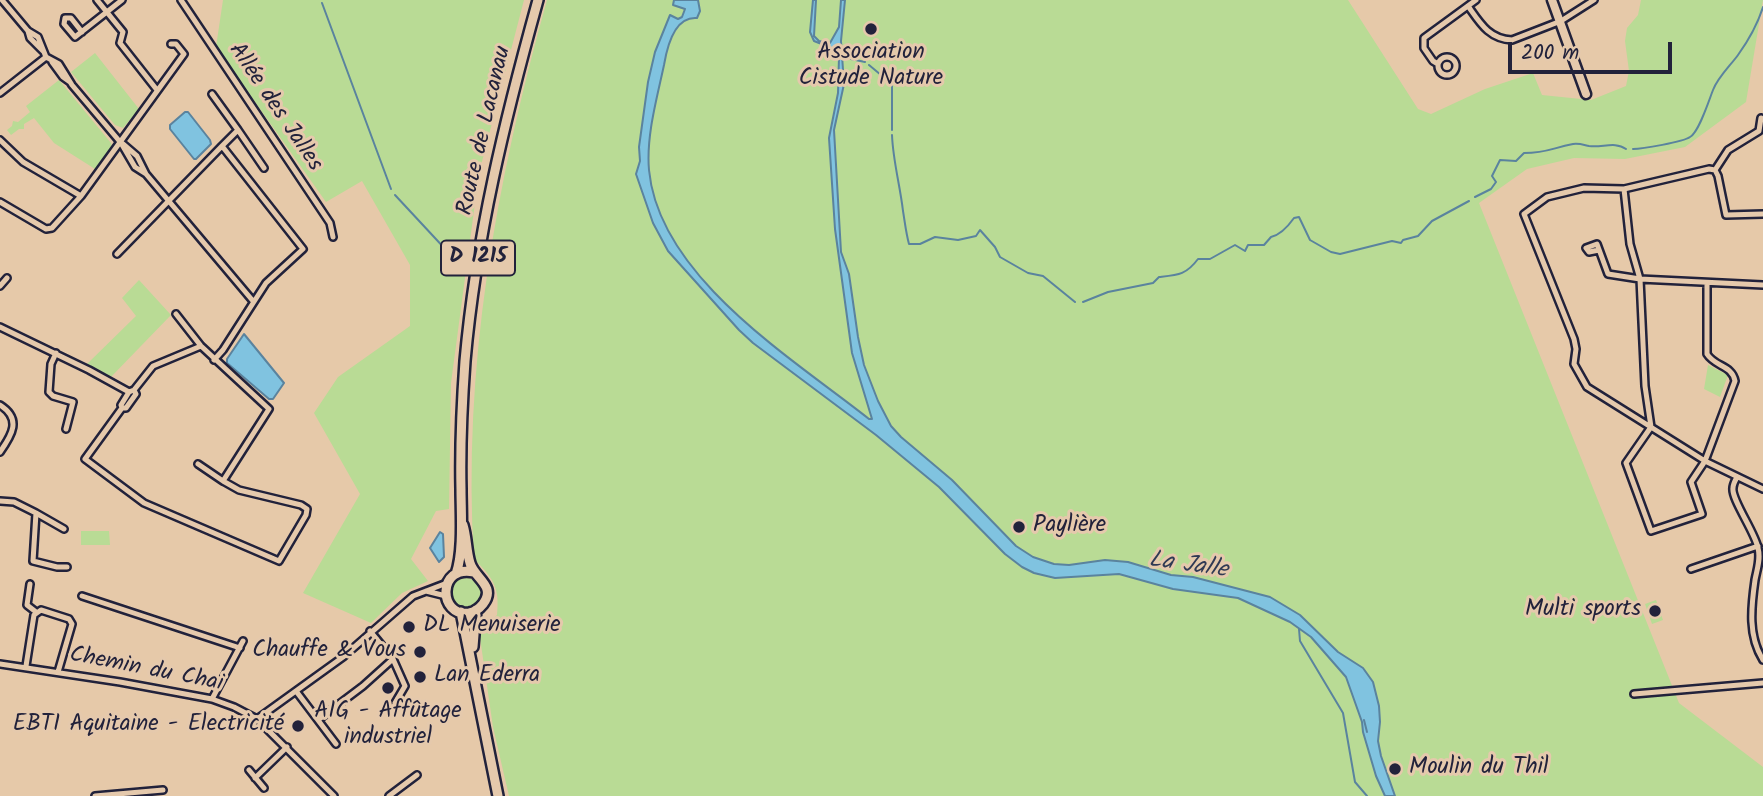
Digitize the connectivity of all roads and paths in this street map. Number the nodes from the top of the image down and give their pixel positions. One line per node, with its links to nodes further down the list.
1 (11, 0): 9 (street)
2 (97, 0): 11 (street)
3 (122, 0): 11 (street)
4 (181, 0): 33 (street, Allée des Jalles)
5 (538, 0): 59 (main road, Route de Lacanau / D 1215)
6 (1476, 0): 10 (street)
7 (1552, 0): 12 (street)
8 (1594, 0): 12 (street)
9 (4, 2): 15 (street)
10 (1468, 6): 12 (street); 16 (street)
11 (106, 12): 13 (street); 17 (street)
12 (1561, 22): 20 (street)
13 (82, 32)
14 (171, 44): 17 (street)
15 (44, 54): 18 (street); 24 (street)
16 (1438, 64)
17 (157, 90): 24 (street)
18 (0, 93)
19 (212, 94): 22 (street)
20 (1586, 94)
21 (1761, 118): 27 (street)
22 (238, 130): 25 (street); 26 (street)
23 (0, 140): 29 (street)
24 (121, 143): 29 (street); 30 (street)
25 (222, 146): 30 (street); 41 (street)
26 (264, 167)
27 (1714, 170): 28 (street); 32 (street)
28 (1624, 189): 37 (street); 49 (street)
29 (81, 196): 31 (street)
30 (170, 201): 35 (street); 41 (street)
31 (0, 202)
32 (1763, 214)
33 (333, 237)
34 (1599, 250): 37 (street)
35 (117, 254)
36 (7, 278): 40 (street)
37 (1640, 279): 38 (street); 49 (street)
38 (1707, 282): 39 (street); 52 (street)
39 (1763, 285)
40 (0, 286)
41 (253, 301): 46 (street)
42 (176, 314): 44 (street)
43 (0, 327): 45 (street)
44 (201, 346): 46 (street); 47 (street)
45 (56, 353): 47 (street); 50 (street)
46 (214, 359): 55 (street)
47 (132, 391): 55 (street)
48 (0, 405): 51 (street)
49 (1651, 427): 52 (street); 52 (street)
50 (66, 429)
51 (0, 452)
52 (1704, 461): 54 (street)
53 (198, 464): 55 (street)
54 (1737, 477): 56 (street); 61 (street)
55 (223, 481)
56 (1763, 489)
57 (0, 501): 58 (street)
58 (36, 513): 60 (street); 62 (street)
59 (462, 523): 64 (main road, D 1215); 65 (main road, D 1215)
60 (64, 529)
61 (1758, 545): 63 (street); 78 (street)
62 (67, 567)
63 (1692, 569)
64 (474, 572): 65 (main road); 71 (main road)
65 (456, 573): 66 (main road)
66 (447, 583): 68 (street); 70 (main road)
67 (30, 584): 72 (street)
68 (426, 591): 70 (street); 74 (street)
69 (82, 596): 76 (street)
70 (446, 596): 73 (main road)
71 (476, 610): 73 (main road); 81 (main road)
72 (36, 612): 80 (street); 82 (street)
73 (461, 612): 81 (main road)
74 (370, 631): 77 (street); 84 (street)
75 (243, 641): 76 (street)
76 (240, 648): 86 (street)
77 (393, 659): 87 (street); 89 (street)
78 (1763, 660)
79 (0, 664): 80 (street, Chemin du Chai)
80 (26, 666): 82 (street, Chemin du Chai)
81 (472, 667): 100 (main road)
82 (58, 672): 86 (street, Chemin du Chai)
83 (1763, 683): 85 (street)
84 (296, 691): 88 (street); 89 (street)
85 (1634, 694)
86 (212, 699): 88 (street, Chemin du Chai)
87 (395, 703)
88 (257, 719): 91 (street, Chemin du Chai)
89 (318, 720): 90 (street)
90 (336, 744)
91 (287, 747): 94 (street); 98 (street, Chemin du Chai)
92 (248, 770): 94 (street)
93 (417, 775): 99 (street)
94 (255, 778): 95 (street)
95 (264, 788)
96 (163, 790): 97 (street)
97 (95, 796)
98 (334, 796)
99 (389, 796)
100 (498, 796)

